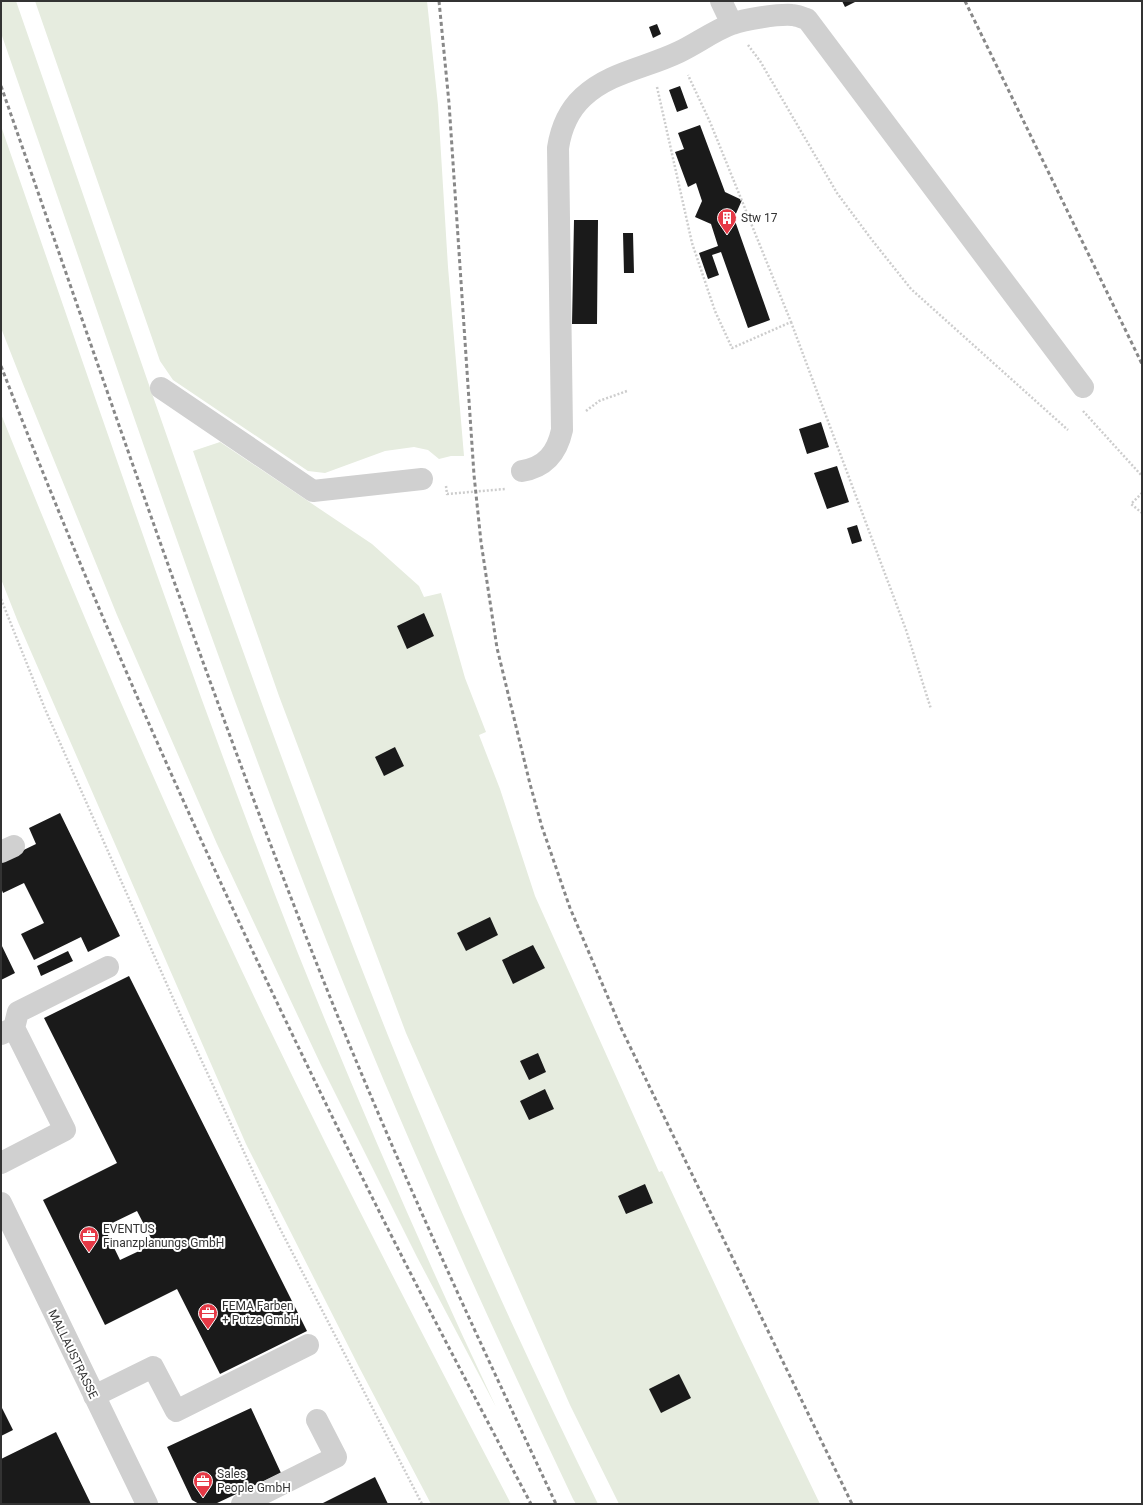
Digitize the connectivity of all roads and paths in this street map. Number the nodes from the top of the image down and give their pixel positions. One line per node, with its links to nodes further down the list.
1 (721, 1): 2 (street)
2 (732, 24): 3 (street); 6 (street); 10 (path)
3 (677, 53): 4 (street); 5 (path)
4 (651, 63): 5 (path); 9 (street)
5 (791, 322): 19 (path)
6 (1083, 387): 12 (path)
7 (161, 388): 13 (street)
8 (627, 391): 9 (path)
9 (562, 430): 11 (street)
10 (1068, 430)
11 (522, 471)
12 (1142, 476)
13 (422, 479)
14 (446, 483): 15 (path)
15 (507, 489)
16 (1142, 493): 17 (path)
17 (1142, 513)
18 (1, 599): 29 (path)
19 (931, 709)
20 (108, 967): 21 (street)
21 (7, 1031): 22 (street)
22 (1, 1163)
23 (3, 1213): 25 (street, MALLAUSTRASSE)
24 (308, 1345): 25 (street)
25 (94, 1396): 27 (street, MALLAUSTRASSE)
26 (317, 1420): 28 (street)
27 (147, 1504)
28 (242, 1504)
29 (422, 1504)

